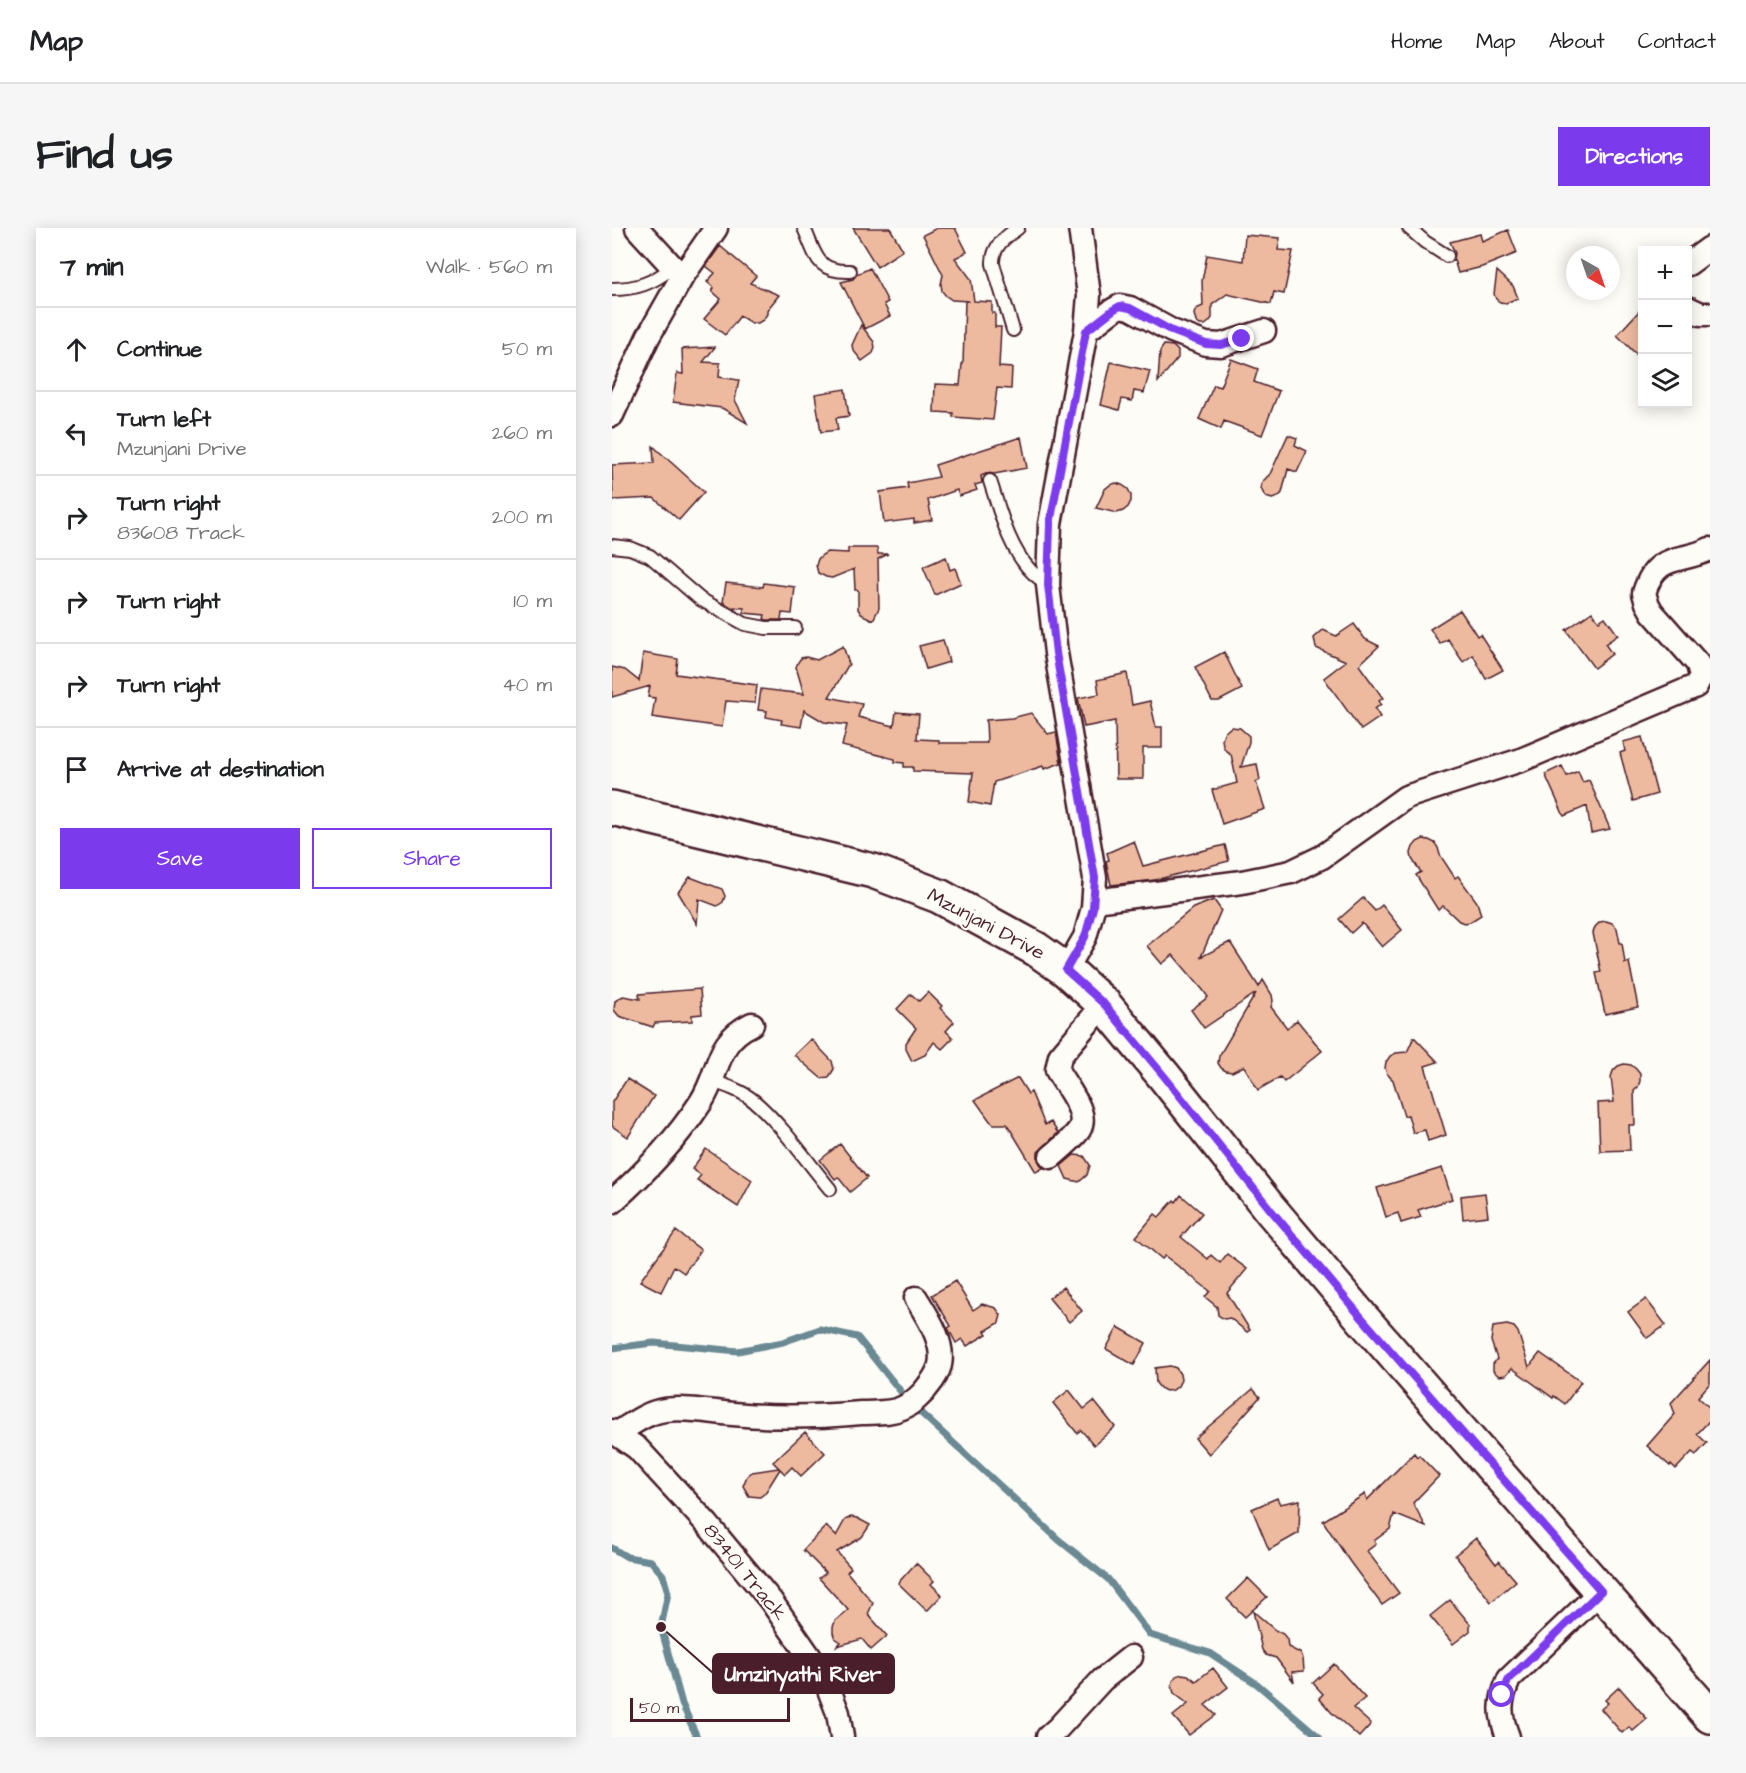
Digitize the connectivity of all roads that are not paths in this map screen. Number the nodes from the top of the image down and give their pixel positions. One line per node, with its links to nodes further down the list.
1 (637, 228): 11 (street)
2 (717, 228): 11 (street)
3 (804, 228): 10 (lane)
4 (1018, 228): 15 (lane)
5 (1080, 228): 16 (street)
6 (1409, 228): 8 (lane)
7 (1710, 248): 9 (street)
8 (1447, 256)
9 (1692, 261)
10 (850, 271)
11 (677, 272): 12 (lane); 18 (street)
12 (612, 289)
13 (1692, 310): 14 (street)
14 (1710, 315)
15 (1013, 330)
16 (1086, 331): 17 (street); 22 (street)
17 (1264, 332)
18 (612, 415)
19 (990, 481): 22 (lane)
20 (612, 546): 23 (lane)
21 (1710, 549): 25 (street)
22 (1048, 585): 25 (street)
23 (795, 628)
24 (612, 808): 26 (main road, Mzunjani Drive)
25 (1094, 901): 26 (street)
26 (1066, 970): 27 (main road, Mzunjani Drive)
27 (1104, 1004): 30 (street); 35 (main road, Mzunjani Drive)
28 (752, 1024): 29 (street)
29 (712, 1081): 31 (lane); 32 (street)
30 (1051, 1157)
31 (830, 1189)
32 (612, 1202)
33 (916, 1298): 34 (street)
34 (614, 1432): 38 (street, 83401 Track)
35 (1601, 1591): 37 (main road, Mzunjani Drive); 40 (street)
36 (1131, 1657): 39 (street)
37 (1710, 1716)
38 (842, 1737)
39 (1048, 1737)
40 (1508, 1737)

